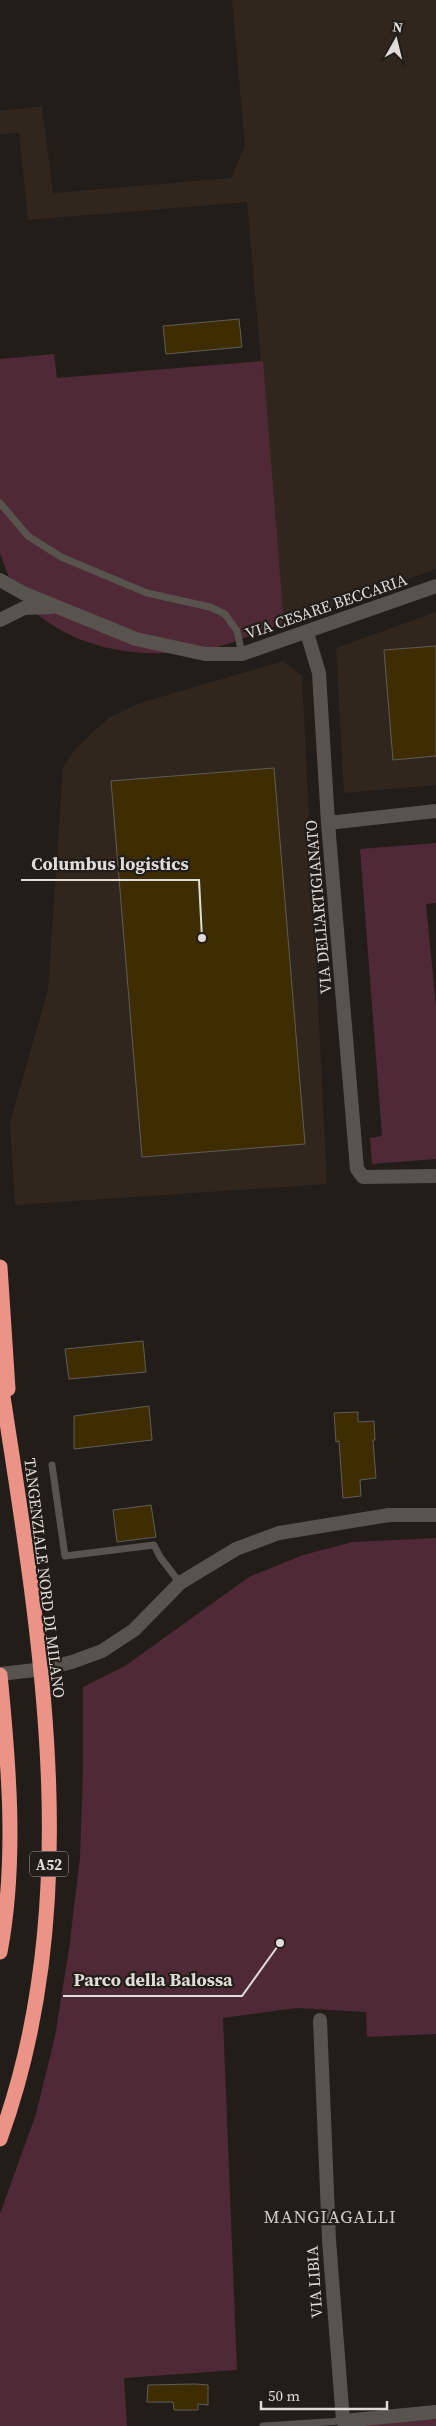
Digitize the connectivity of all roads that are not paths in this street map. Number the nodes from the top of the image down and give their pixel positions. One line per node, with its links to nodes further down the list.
1 (0, 503): 7 (lane)
2 (0, 580): 4 (street, VIA CESARE BECCARIA)
3 (436, 586): 6 (street, VIA CESARE BECCARIA)
4 (54, 607): 5 (street, VIA CESARE BECCARIA); 7 (street, VIA CESARE BECCARIA)
5 (0, 620)
6 (307, 633): 7 (street, VIA CESARE BECCARIA); 9 (street, VIA DELL'ARTIGIANATO)
7 (242, 654)
8 (436, 811): 9 (street)
9 (328, 823): 10 (street, VIA DELL'ARTIGIANATO)
10 (436, 1176)
11 (0, 1267): 13 (highway)
12 (0, 1377): 13 (highway, TANGENZIALE NORD DI MILANO / A52)
13 (12, 1455): 20 (highway, TANGENZIALE NORD DI MILANO / A52)
14 (52, 1465): 16 (lane)
15 (436, 1515): 16 (street)
16 (180, 1583): 17 (street)
17 (0, 1675): 18 (highway, A52)
18 (0, 1952)
19 (320, 2020): 22 (street, VIA LIBIA)
20 (0, 2139)
21 (436, 2412): 22 (street)
22 (343, 2421): 23 (lane)
23 (263, 2426)

